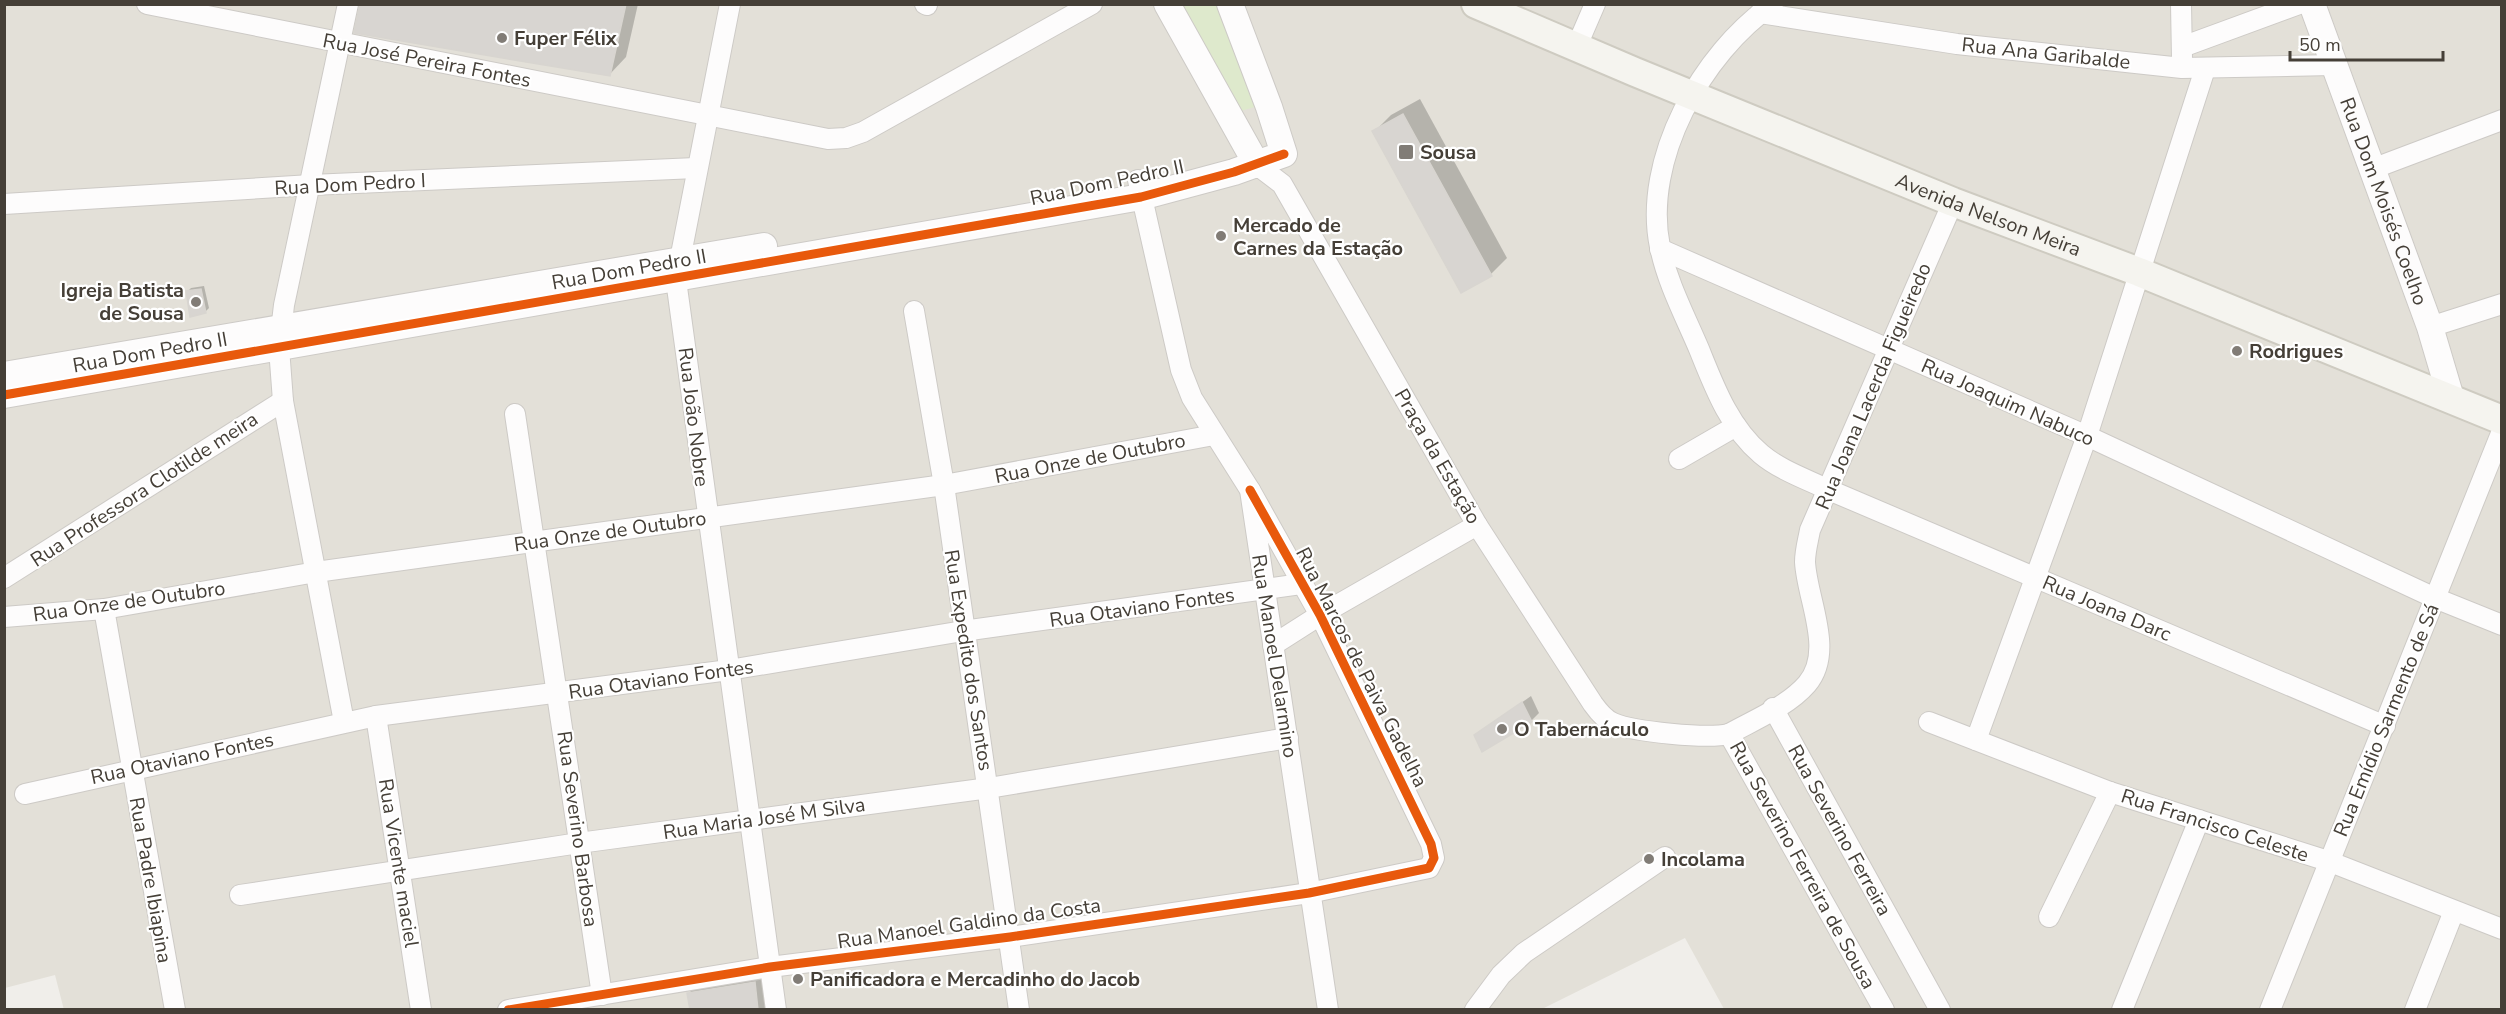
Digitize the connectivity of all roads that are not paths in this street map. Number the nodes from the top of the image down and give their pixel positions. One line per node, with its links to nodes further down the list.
1 (147, 4): 13 (street, Rua José Pereira Fontes)
2 (348, 4): 13 (street)
3 (730, 4): 20 (street, Rua João Nobre)
4 (1092, 4): 20 (street, Rua José Pereira Fontes)
5 (1167, 4): 23 (street)
6 (1230, 4): 22 (street)
7 (1476, 4): 15 (main road, Avenida Nelson Meira)
8 (1595, 4): 15 (street)
9 (2181, 4): 14 (street)
10 (2299, 4): 14 (street)
11 (2312, 4): 16 (street, Rua Dom Moisés Coelho)
12 (1766, 9): 17 (street, Rua Ana Garibalde); 19 (street)
13 (340, 43): 20 (street, Rua José Pereira Fontes); 27 (street)
14 (2182, 47): 17 (street)
15 (1576, 48): 19 (main road, Avenida Nelson Meira)
16 (2333, 65): 18 (street, Rua Ana Garibalde); 25 (street, Rua Dom Moisés Coelho)
17 (2182, 68): 18 (street, Rua Ana Garibalde)
18 (2205, 69): 33 (street)
19 (1692, 94): 29 (main road, Avenida Nelson Meira); 31 (street)
20 (708, 116): 24 (street, Rua João Nobre)
21 (2502, 120): 25 (street)
22 (1282, 146): 23 (street, Rua Dom Pedro II); 26 (street)
23 (1253, 158): 26 (street, Praça da Estação); 28 (street, Rua Dom Pedro II)
24 (696, 168): 27 (street, Rua Dom Pedro I); 32 (street, Rua João Nobre)
25 (2372, 169): 36 (street, Rua Dom Moisés Coelho)
26 (1282, 184): 54 (street, Praça da Estação)
27 (311, 185): 30 (street, Rua Dom Pedro I); 37 (street)
28 (1140, 188): 32 (street, Rua Dom Pedro II); 47 (street, Rua Manoel Delarmino)
29 (1953, 202): 33 (main road, Avenida Nelson Meira); 38 (street, Rua Joana Lacerda Figueiredo)
30 (4, 204)
31 (1660, 249): 38 (street, Rua Joaquim Nabuco); 45 (street, Rua Joana Darc)
32 (677, 270): 37 (street, Rua Dom Pedro II); 53 (street, Rua João Nobre)
33 (2139, 272): 41 (main road, Avenida Nelson Meira); 48 (street)
34 (2502, 304): 36 (street)
35 (914, 311): 50 (street, Rua Expedito dos Santos)
36 (2430, 327): 41 (street, Rua Dom Moisés Coelho)
37 (279, 339): 39 (street, Rua Dom Pedro II); 40 (street, Rua Dom Pedro II); 42 (street)
38 (1888, 349): 48 (street, Rua Joaquim Nabuco); 52 (street, Rua Joana Lacerda Figueiredo)
39 (4, 375)
40 (4, 395)
41 (2451, 398): 44 (main road, Avenida Nelson Meira)
42 (283, 401): 56 (street); 57 (street, Rua Professora Clotilde meira)
43 (514, 414): 55 (street, Rua Severino Barbosa)
44 (2502, 420)
45 (1736, 426): 49 (street); 52 (street, Rua Joana Darc)
46 (2502, 431): 61 (street, Rua Emídio Sarmento de Sá)
47 (1214, 435): 50 (street, Rua Onze de Outubro); 51 (street, Rua Manoel Delarmino)
48 (2087, 436): 58 (street); 61 (street, Rua Joaquim Nabuco)
49 (1679, 459)
50 (944, 485): 53 (street, Rua Onze de Outubro); 66 (street, Rua Expedito dos Santos)
51 (1250, 490): 59 (street, Rua Marcos de Paiva Gadelha); 60 (street, Rua Manoel Delarmino)
52 (1829, 490): 58 (street, Rua Joana Darc); 70 (street, Rua Joana Lacerda Figueiredo)
53 (707, 517): 55 (street, Rua Onze de Outubro); 68 (street, Rua João Nobre)
54 (1477, 525): 63 (street); 72 (street, Praça da Estação)
55 (535, 541): 56 (street, Rua Onze de Outubro); 69 (street, Rua Severino Barbosa)
56 (316, 572): 62 (street, Rua Onze de Outubro); 73 (street)
57 (4, 578)
58 (2036, 578): 75 (street, Rua Joana Darc); 78 (street)
59 (1301, 584): 60 (street, Rua Otaviano Fontes); 63 (street, Rua Marcos de Paiva Gadelha)
60 (1266, 590): 66 (street, Rua Otaviano Fontes); 67 (street, Rua Manoel Delarmino)
61 (2435, 598): 65 (street, Rua Joaquim Nabuco); 75 (street, Rua Emídio Sarmento de Sá)
62 (104, 609): 64 (street, Rua Onze de Outubro); 79 (street, Rua Padre Ibiapina)
63 (1320, 615): 67 (street); 88 (street, Rua Marcos de Paiva Gadelha)
64 (4, 617)
65 (2502, 625)
66 (963, 631): 68 (street, Rua Otaviano Fontes); 80 (street, Rua Expedito dos Santos)
67 (1274, 645): 77 (street, Rua Manoel Delarmino)
68 (729, 670): 69 (street, Rua Otaviano Fontes); 84 (street, Rua João Nobre)
69 (558, 693): 71 (street, Rua Otaviano Fontes); 85 (street, Rua Severino Barbosa)
70 (1773, 708): 76 (street); 106 (street, Rua Severino Ferreira)
71 (376, 716): 73 (street, Rua Otaviano Fontes); 89 (street, Rua Vicente maciel)
72 (1606, 720): 76 (street, Rua Severino Ferreira de Sousa)
73 (344, 722): 79 (street, Rua Otaviano Fontes)
74 (1929, 722): 78 (street, Rua Francisco Celeste)
75 (2385, 726): 87 (street, Rua Emídio Sarmento de Sá)
76 (1729, 734): 105 (street, Rua Severino Ferreira de Sousa)
77 (1288, 738): 80 (street, Rua Maria José M Silva); 90 (street, Rua Manoel Delarmino)
78 (1976, 740): 81 (street, Rua Francisco Celeste)
79 (131, 768): 82 (street, Rua Otaviano Fontes); 98 (street, Rua Padre Ibiapina)
80 (989, 788): 84 (street, Rua Maria José M Silva); 95 (street, Rua Expedito dos Santos)
81 (2110, 792): 83 (street, Rua Francisco Celeste); 93 (street)
82 (25, 794)
83 (2199, 820): 87 (street, Rua Francisco Celeste); 107 (street)
84 (750, 821): 85 (street, Rua Maria José M Silva); 96 (street, Rua João Nobre)
85 (579, 843): 89 (street, Rua Maria José M Silva); 97 (street, Rua Severino Barbosa)
86 (1665, 857): 104 (street)
87 (2328, 861): 92 (street, Rua Francisco Celeste); 108 (street, Rua Emídio Sarmento de Sá)
88 (1432, 864): 90 (street, Rua Manoel Galdino da Costa)
89 (400, 870): 91 (street, Rua Maria José M Silva); 99 (street, Rua Vicente maciel)
90 (1310, 893): 95 (street, Rua Manoel Galdino da Costa); 103 (street, Rua Manoel Delarmino)
91 (240, 895)
92 (2454, 910): 94 (street, Rua Francisco Celeste); 109 (street)
93 (2049, 917)
94 (2502, 929)
95 (1010, 937): 96 (street, Rua Manoel Galdino da Costa); 102 (street, Rua Expedito dos Santos)
96 (770, 967): 97 (street, Rua Manoel Galdino da Costa); 101 (street, Rua João Nobre)
97 (602, 995): 100 (street, Rua Manoel Galdino da Costa)
98 (175, 1010)
99 (421, 1010)
100 (508, 1010)
101 (776, 1010)
102 (1020, 1010)
103 (1328, 1010)
104 (1475, 1010)
105 (1884, 1010)
106 (1940, 1010)
107 (2122, 1010)
108 (2270, 1010)
109 (2415, 1010)

